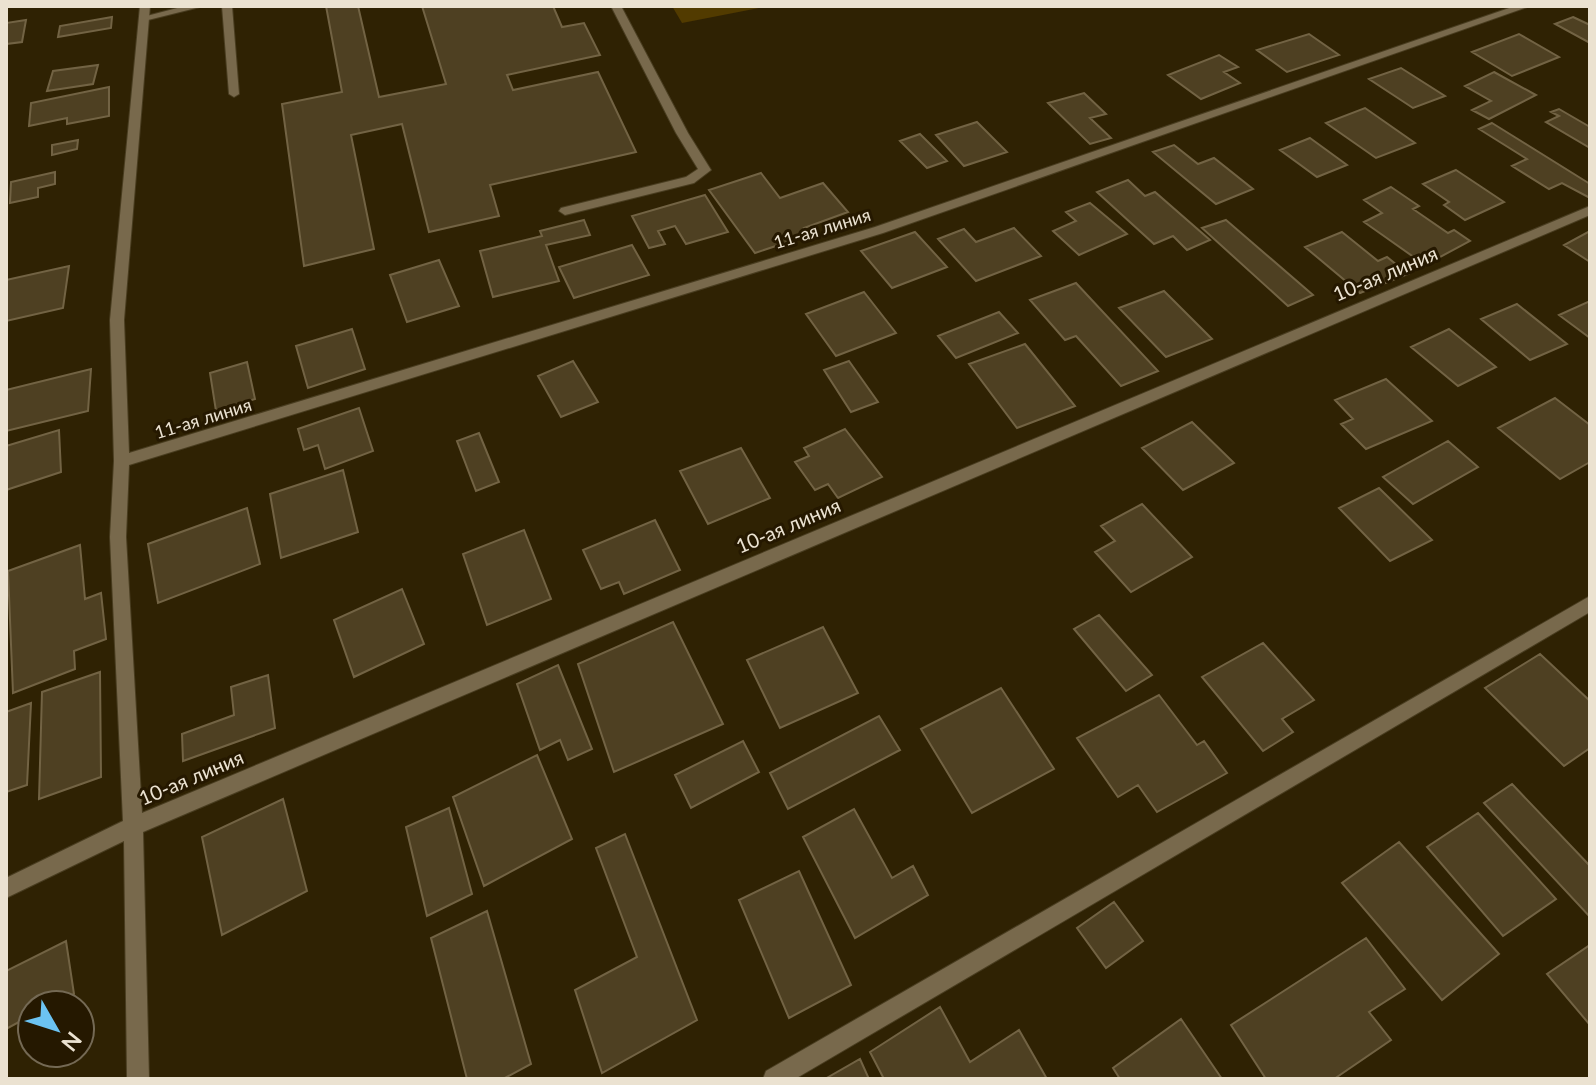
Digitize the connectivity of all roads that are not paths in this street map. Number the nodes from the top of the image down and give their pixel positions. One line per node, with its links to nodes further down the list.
1 (199, 6): 5 (street)
2 (227, 6): 6 (street)
3 (616, 6): 8 (street)
4 (1525, 6): 9 (street, 11-ая линия)
5 (144, 12): 9 (street)
6 (234, 94)
7 (1590, 210): 11 (street, 10-ая линия)
8 (565, 211)
9 (122, 461): 11 (street)
10 (1590, 603): 14 (street)
11 (133, 826): 12 (street, 10-ая линия); 13 (street)
12 (6, 888)
13 (138, 1079)
14 (774, 1079)

